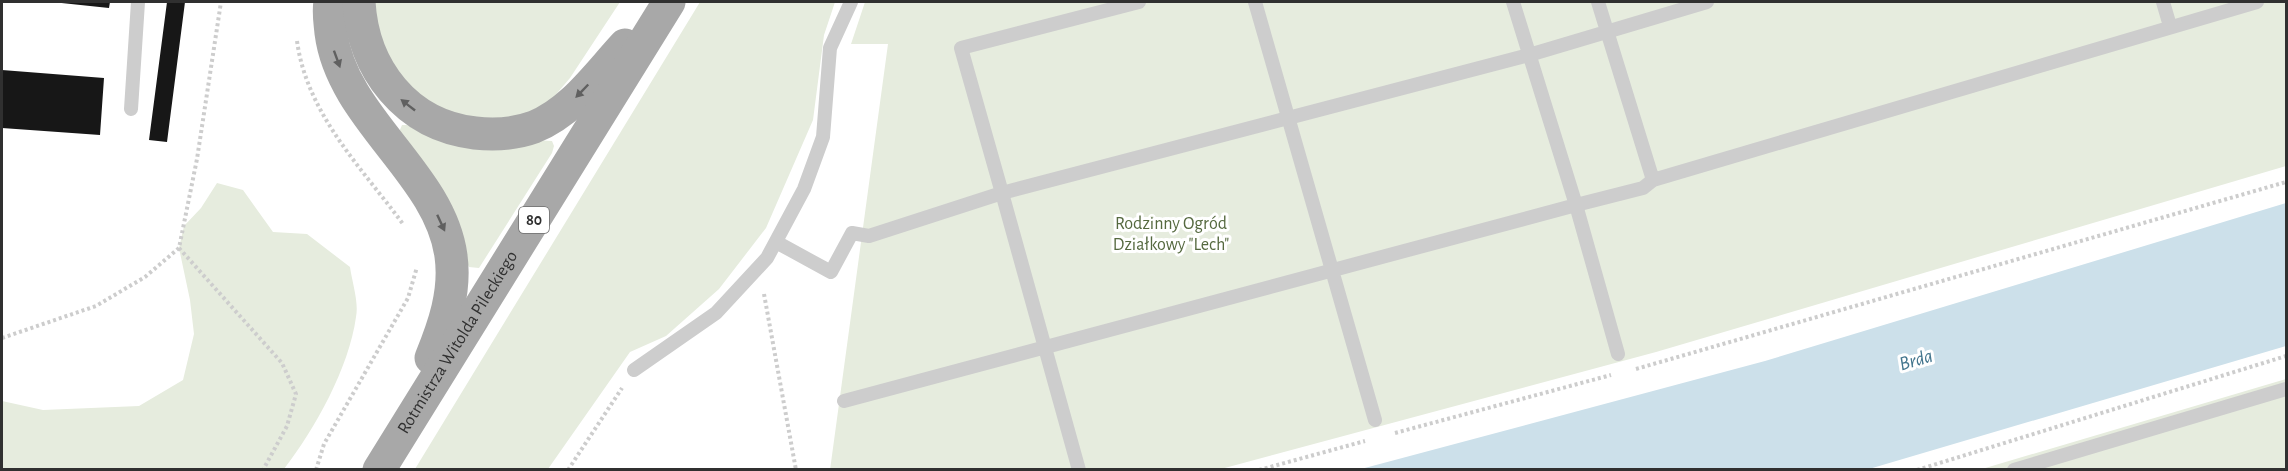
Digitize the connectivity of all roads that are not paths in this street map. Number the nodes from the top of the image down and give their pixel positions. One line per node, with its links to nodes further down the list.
1 (138, 2): 16 (lane)
2 (330, 2): 29 (main road, one-way to 29)
3 (359, 2): 4 (main road, one-way to 3)
4 (667, 2): 29 (main road, Rotmistrza Witolda Pileckiego / 80)
5 (851, 2): 21 (lane)
6 (1139, 2): 19 (lane)
7 (1255, 2): 17 (lane)
8 (1513, 2): 15 (lane)
9 (1598, 2): 14 (lane)
10 (1707, 2): 14 (lane)
11 (2163, 2): 13 (lane)
12 (2257, 2): 13 (lane)
13 (2170, 26): 18 (lane)
14 (1607, 31): 15 (lane); 18 (lane)
15 (1529, 55): 17 (lane); 20 (lane)
16 (131, 109)
17 (1289, 119): 19 (lane); 22 (lane)
18 (1653, 180): 20 (lane)
19 (1002, 194): 21 (lane); 23 (lane)
20 (1576, 205): 22 (lane); 24 (lane)
21 (776, 242): 25 (lane)
22 (1332, 270): 23 (lane); 28 (lane)
23 (1045, 348): 27 (lane); 31 (lane)
24 (1618, 354)
25 (634, 370)
26 (2286, 389): 32 (lane)
27 (844, 402)
28 (1375, 420)
29 (399, 438): 30 (main road, Rotmistrza Witolda Pileckiego / 80)
30 (379, 470)
31 (1079, 470)
32 (2014, 470)

